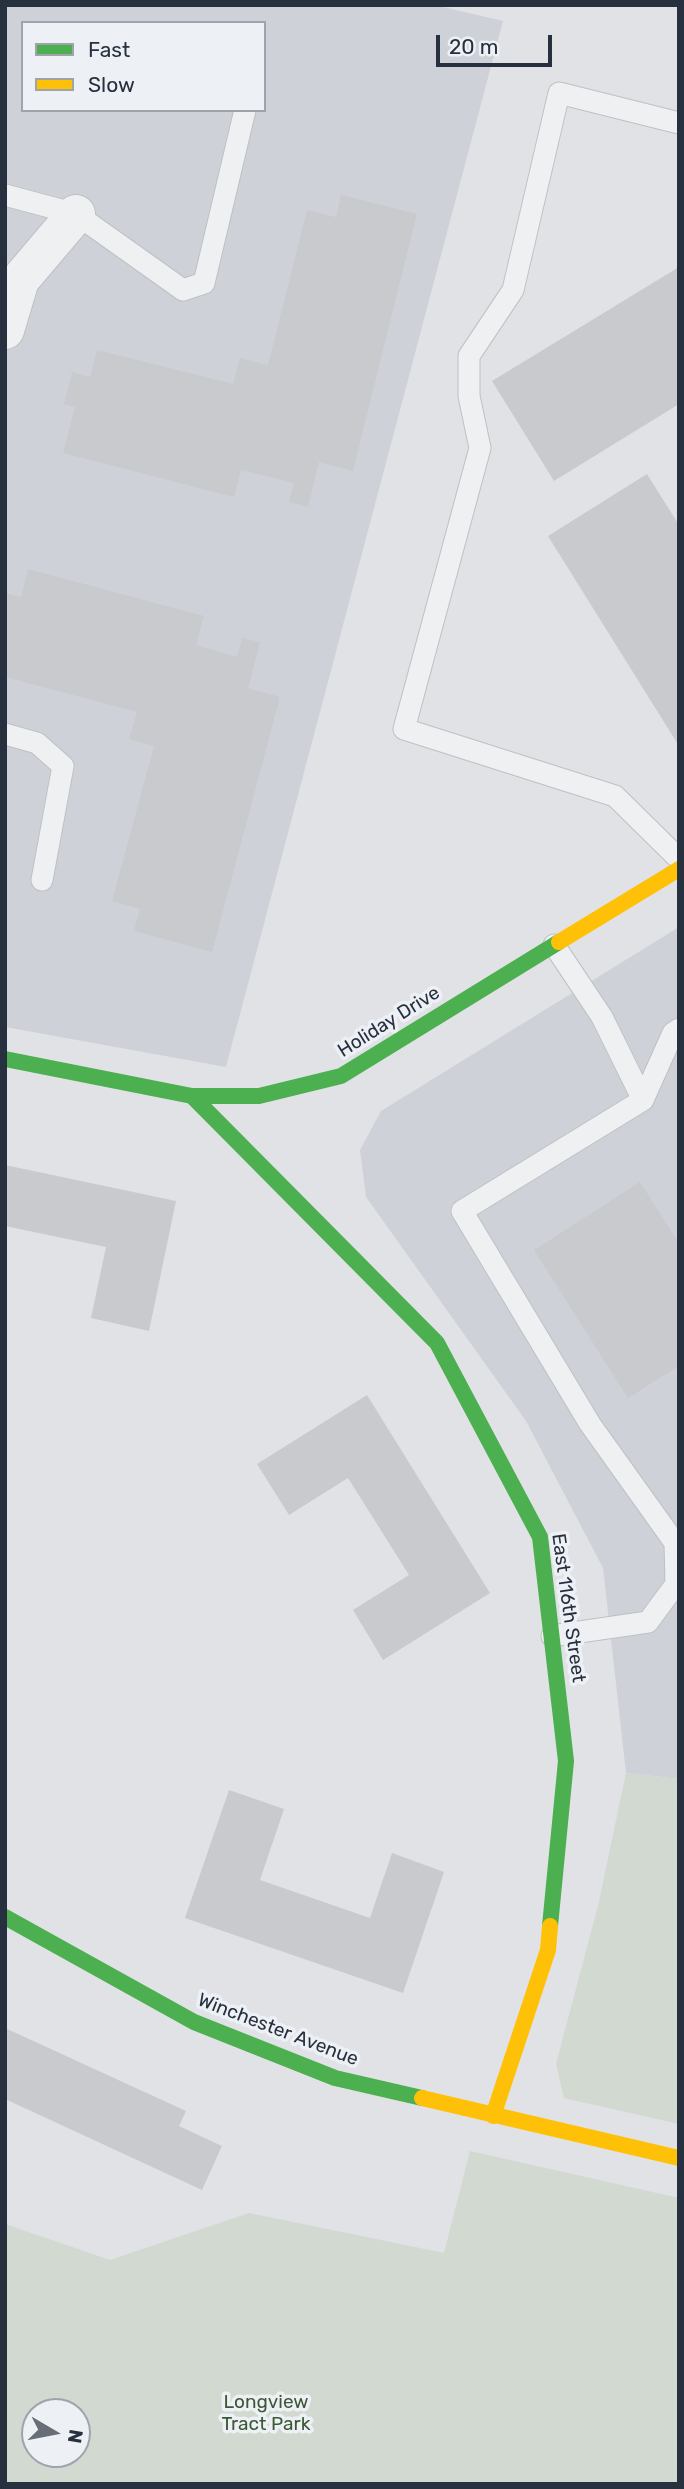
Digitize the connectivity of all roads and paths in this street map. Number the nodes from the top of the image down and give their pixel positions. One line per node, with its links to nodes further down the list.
1 (245, 112): 4 (lane)
2 (679, 123): 7 (lane)
3 (5, 195): 4 (lane)
4 (76, 214): 5 (street)
5 (5, 331)
6 (5, 734): 9 (lane)
7 (679, 859)
8 (679, 869): 10 (street, Holiday Drive)
9 (42, 880)
10 (554, 945): 13 (street, Holiday Drive); 14 (lane)
11 (679, 1029): 14 (lane)
12 (5, 1059): 13 (street, Holiday Drive)
13 (192, 1096): 15 (street, East 116th Street)
14 (643, 1100): 15 (lane)
15 (552, 1636): 17 (street, East 116th Street)
16 (5, 1917): 17 (street, Winchester Avenue)
17 (493, 2116): 18 (street, Winchester Avenue)
18 (679, 2158)

